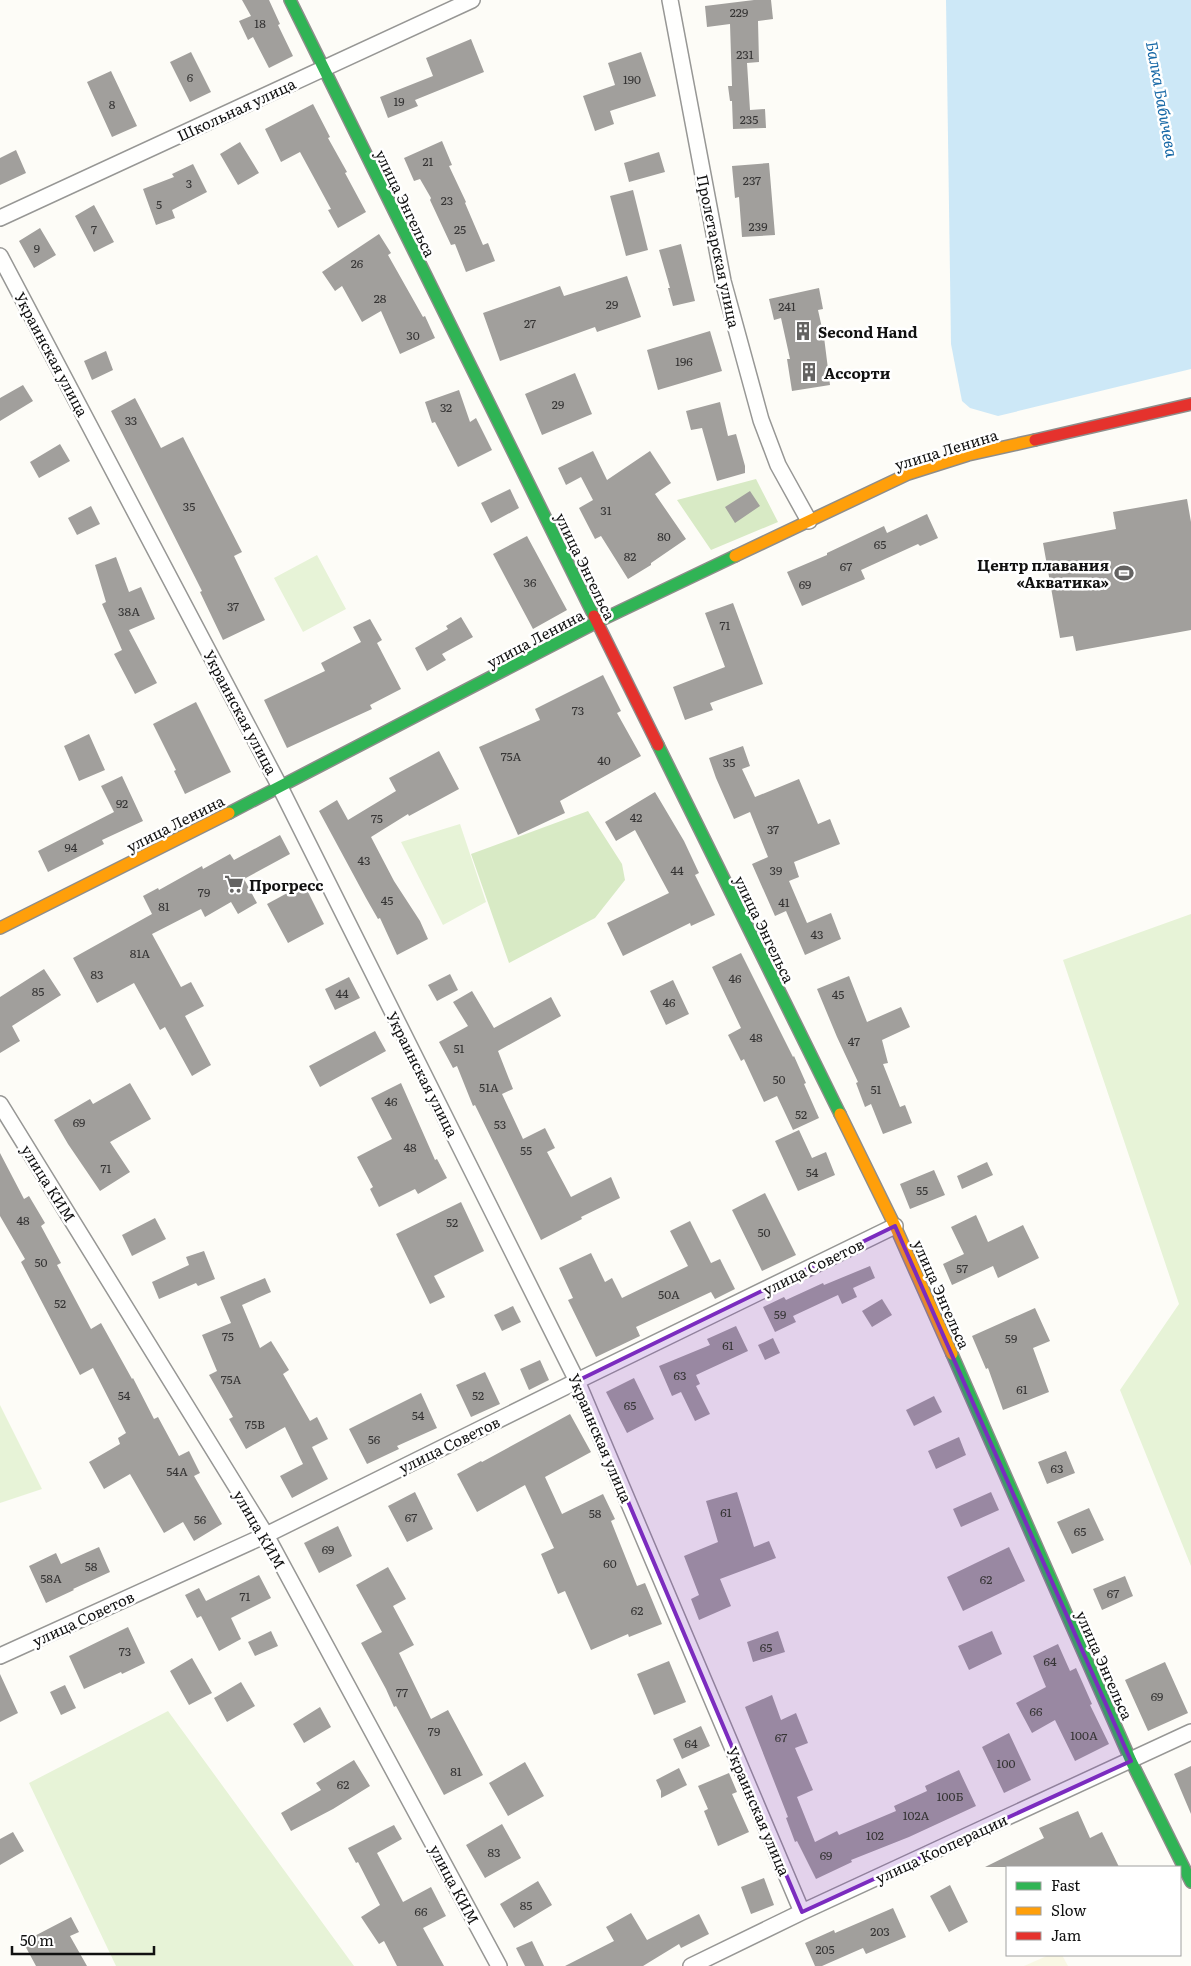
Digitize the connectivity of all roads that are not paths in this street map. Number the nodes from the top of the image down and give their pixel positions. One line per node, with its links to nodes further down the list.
1 (290, 0): 4 (street, улица Энгельса)
2 (472, 0): 4 (street, Школьная улица)
3 (670, 0): 8 (street, Пролетарская улица)
4 (323, 68): 5 (street, Школьная улица); 9 (street, улица Энгельса)
5 (0, 218)
6 (0, 256): 10 (street, Украинская улица)
7 (1191, 404): 8 (street, улица Ленина)
8 (809, 521): 9 (street, улица Ленина)
9 (597, 622): 10 (street, улица Ленина); 13 (street, улица Энгельса)
10 (280, 788): 11 (street, улица Ленина); 14 (street, Украинская улица)
11 (0, 928)
12 (0, 1104): 15 (street, улица КИМ)
13 (896, 1226): 14 (street, улица Советов); 18 (street, улица Энгельса)
14 (577, 1380): 15 (street, улица Советов); 20 (street, Украинская улица)
15 (266, 1535): 16 (street, улица Советов); 21 (street, улица КИМ)
16 (0, 1656)
17 (1191, 1732): 18 (street, улица Кооперации)
18 (1131, 1761): 19 (street, улица Энгельса); 20 (street, улица Кооперации)
19 (1191, 1882)
20 (802, 1912): 22 (street, улица Кооперации)
21 (499, 1966)
22 (691, 1966)

